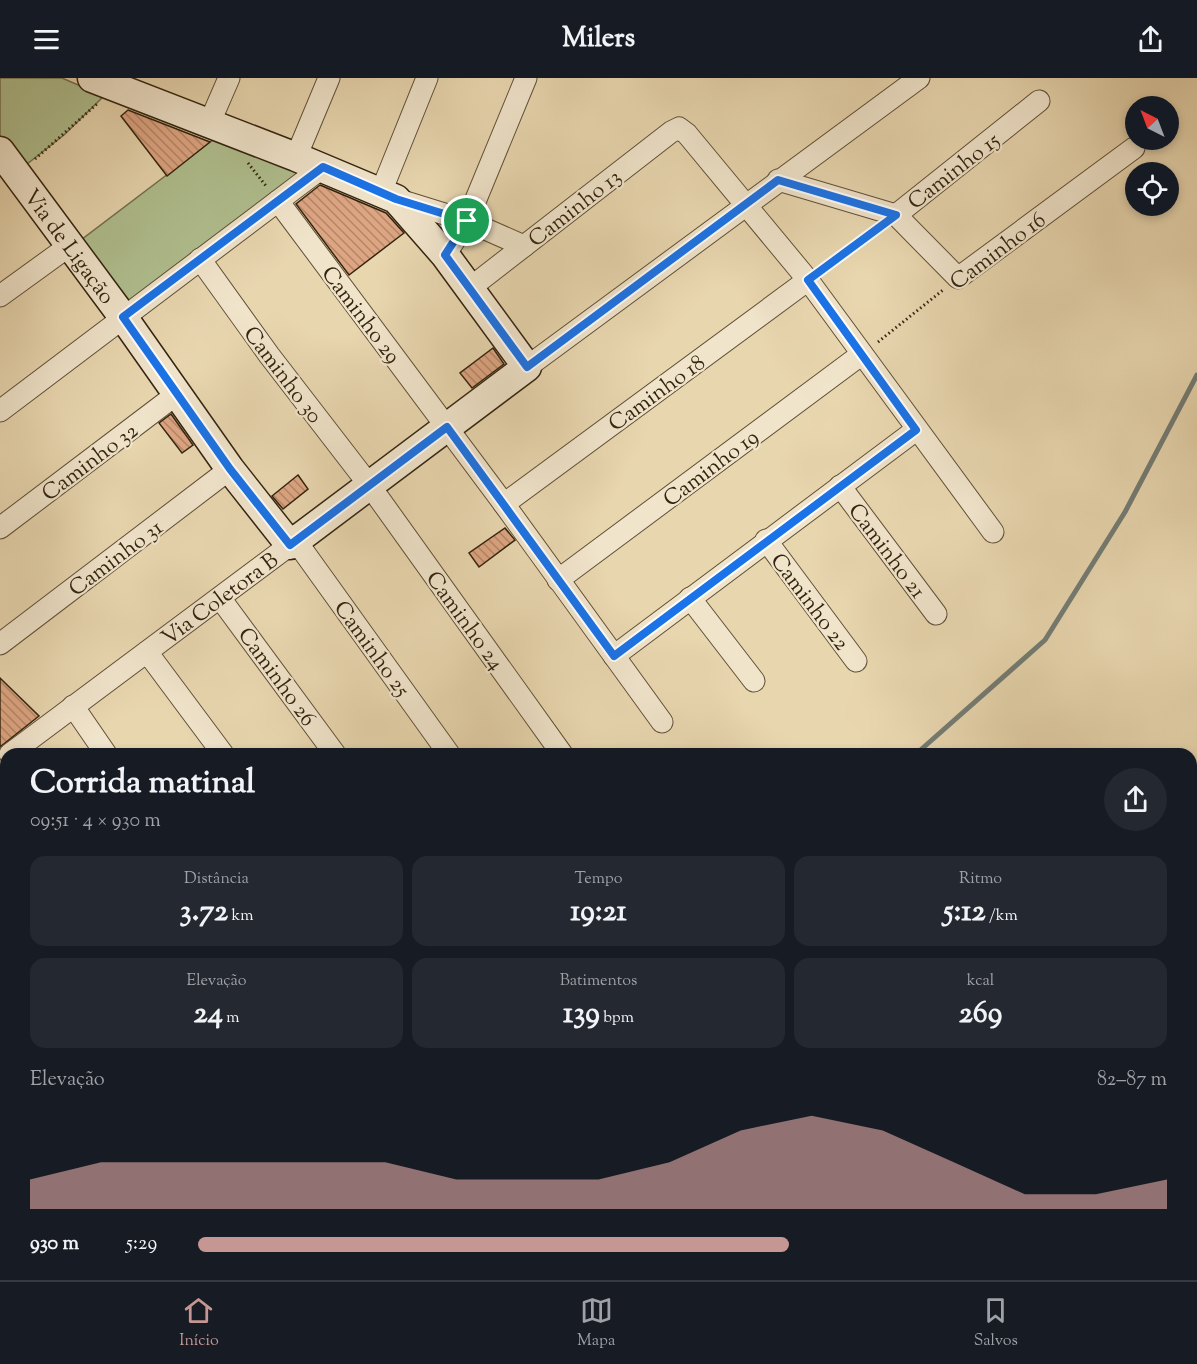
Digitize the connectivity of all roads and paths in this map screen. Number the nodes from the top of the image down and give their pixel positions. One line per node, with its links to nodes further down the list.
1 (229, 78): 8 (street)
2 (328, 78): 10 (street)
3 (427, 78): 14 (street)
4 (526, 78): 18 (street)
5 (918, 78): 13 (street, Via Coletora B)
6 (115, 83): 8 (street); 12 (path)
7 (1039, 101): 17 (street, Caminho 15)
8 (210, 124): 10 (street)
9 (1131, 150): 23 (street, Caminho 16)
10 (296, 156): 11 (street)
11 (323, 167): 14 (street); 15 (street)
12 (5, 169): 19 (street, Via de Ligação)
13 (778, 180): 16 (street, Via Coletora B); 17 (street)
14 (389, 195): 18 (street); 21 (street)
15 (278, 201): 22 (street); 32 (street, Caminho 29)
16 (746, 204): 20 (street, Caminho 13); 24 (street); 29 (street, Via Coletora B)
17 (896, 215): 23 (street); 24 (path, Caminho 15)
18 (467, 221): 20 (street); 21 (street)
19 (69, 246): 26 (street); 27 (street, Via de Ligação)
20 (524, 246): 25 (street, Caminho 13)
21 (445, 255): 25 (street)
22 (200, 259): 27 (street); 35 (street, Caminho 30)
23 (958, 278): 28 (path, Caminho 16)
24 (808, 280): 28 (street); 37 (street, Caminho 18)
25 (470, 288): 29 (street)
26 (0, 296)
27 (123, 317): 30 (street, Via de Ligação); 31 (street)
28 (862, 354): 33 (street); 42 (street, Caminho 19)
29 (527, 367): 32 (street, Via Coletora B)
30 (177, 394): 34 (street, Via de Ligação); 38 (street, Caminho 32)
31 (0, 411)
32 (447, 427): 35 (street, Via Coletora B); 37 (street, Caminho 29)
33 (916, 430): 36 (street); 39 (street)
34 (230, 469): 41 (street, Via de Ligação); 46 (street, Caminho 31)
35 (370, 486): 41 (street, Via Coletora B); 58 (street, Caminho 24)
36 (840, 486): 40 (street); 45 (street, Caminho 21)
37 (504, 504): 42 (street, Caminho 29)
38 (0, 528)
39 (993, 532)
40 (766, 540): 44 (street); 49 (street, Caminho 22)
41 (293, 543): 43 (street, Via Coletora B); 57 (street, Caminho 25)
42 (558, 580): 48 (street, Caminho 29)
43 (220, 598): 47 (street, Via Coletora B); 56 (street, Caminho 26)
44 (690, 598): 48 (street); 50 (street)
45 (936, 614)
46 (0, 644)
47 (147, 652): 51 (street, Via Coletora B); 55 (street)
48 (614, 656): 52 (street, Caminho 29)
49 (856, 661)
50 (754, 681)
51 (73, 706): 53 (street, Via Coletora B); 54 (street)
52 (662, 722)
53 (18, 748)
54 (102, 748)
55 (219, 748)
56 (331, 748)
57 (445, 748)
58 (558, 748)

